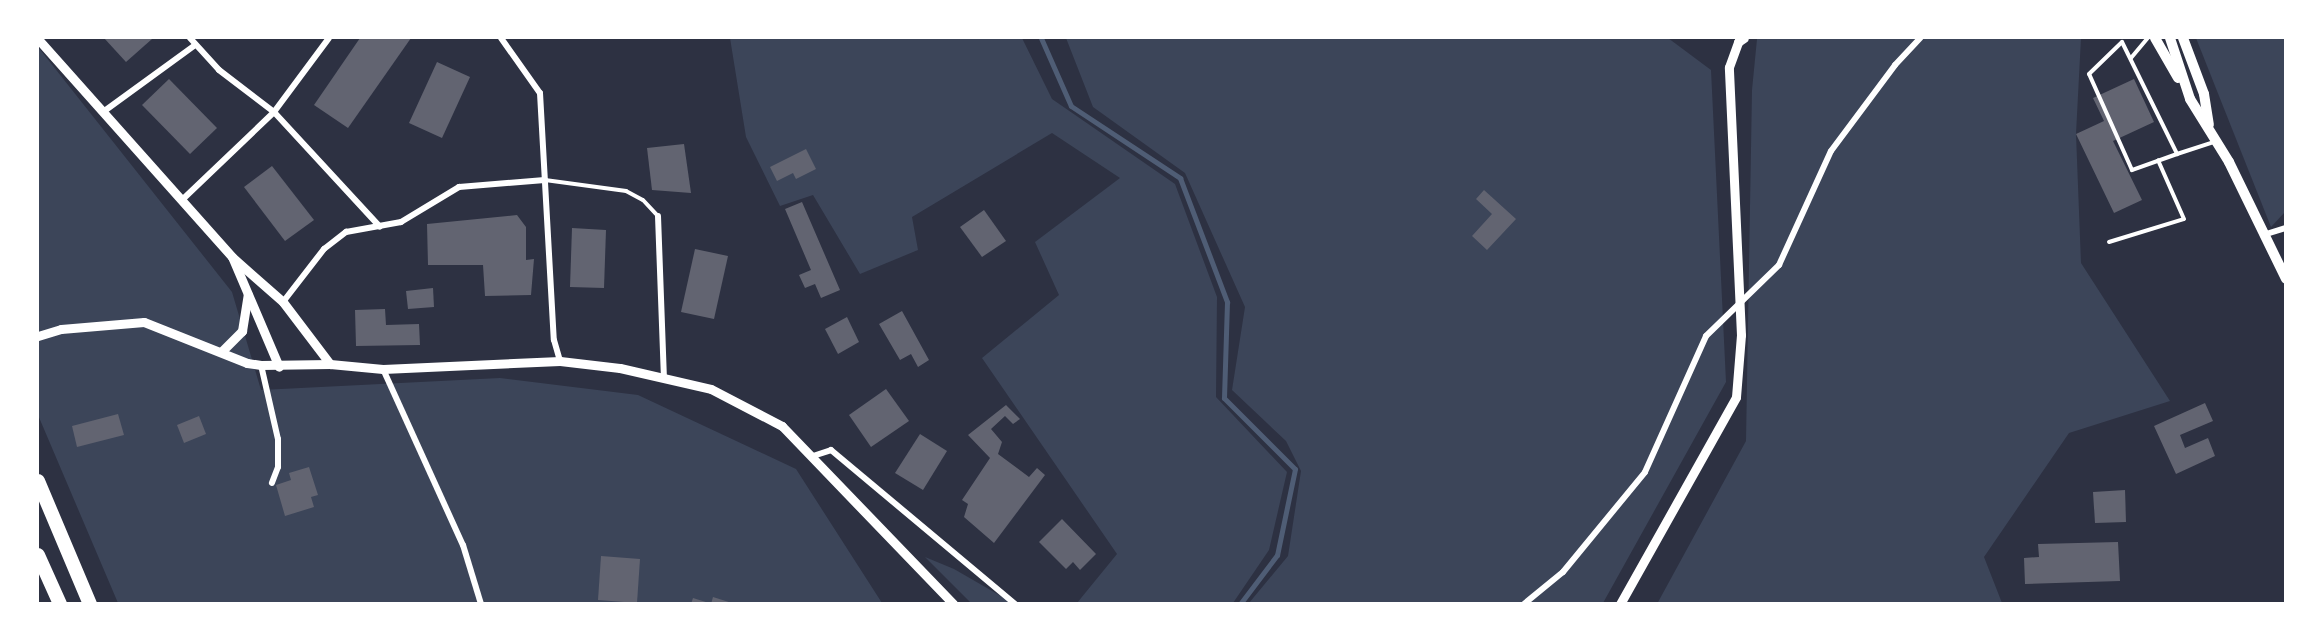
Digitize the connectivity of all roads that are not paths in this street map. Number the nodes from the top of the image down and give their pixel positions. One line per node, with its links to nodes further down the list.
1 (190, 38): 11 (street)
2 (329, 38): 15 (street)
3 (501, 38): 20 (street)
4 (1744, 38): 50 (street)
5 (1920, 38): 49 (street)
6 (2148, 38): 12 (lane)
7 (2155, 38): 13 (main road)
8 (2170, 38): 13 (main road)
9 (2183, 38): 16 (main road)
10 (38, 39): 14 (street)
11 (194, 46): 14 (street); 15 (street)
12 (2131, 58): 18 (lane); 19 (lane)
13 (2190, 99): 16 (main road)
14 (103, 112): 21 (street)
15 (274, 112): 21 (street); 23 (street)
16 (2210, 131): 17 (main road)
17 (2216, 142): 18 (lane); 25 (main road)
18 (2177, 154): 19 (lane)
19 (2158, 160): 26 (lane)
20 (545, 180): 22 (lane); 23 (street); 34 (street)
21 (182, 200): 27 (street)
22 (658, 216): 39 (street)
23 (380, 227): 31 (street)
24 (2286, 228): 25 (street)
25 (2263, 235): 28 (main road)
26 (2109, 242)
27 (232, 257): 30 (street); 31 (street)
28 (2282, 262): 29 (main road)
29 (2286, 279)
30 (248, 294): 33 (street); 37 (street)
31 (283, 302): 35 (street)
32 (38, 336): 33 (street)
33 (220, 352): 36 (street)
34 (560, 361): 38 (street); 39 (street)
35 (330, 364): 37 (street); 38 (street)
36 (261, 365): 37 (street); 42 (street)
37 (279, 367)
38 (382, 369): 46 (street)
39 (664, 378): 40 (street)
40 (813, 456): 47 (street); 48 (street)
41 (38, 482): 45 (highway)
42 (272, 483)
43 (38, 555): 44 (highway)
44 (60, 603)
45 (90, 603)
46 (481, 603)
47 (953, 603)
48 (1015, 603)
49 (1524, 603)
50 (1620, 603)

